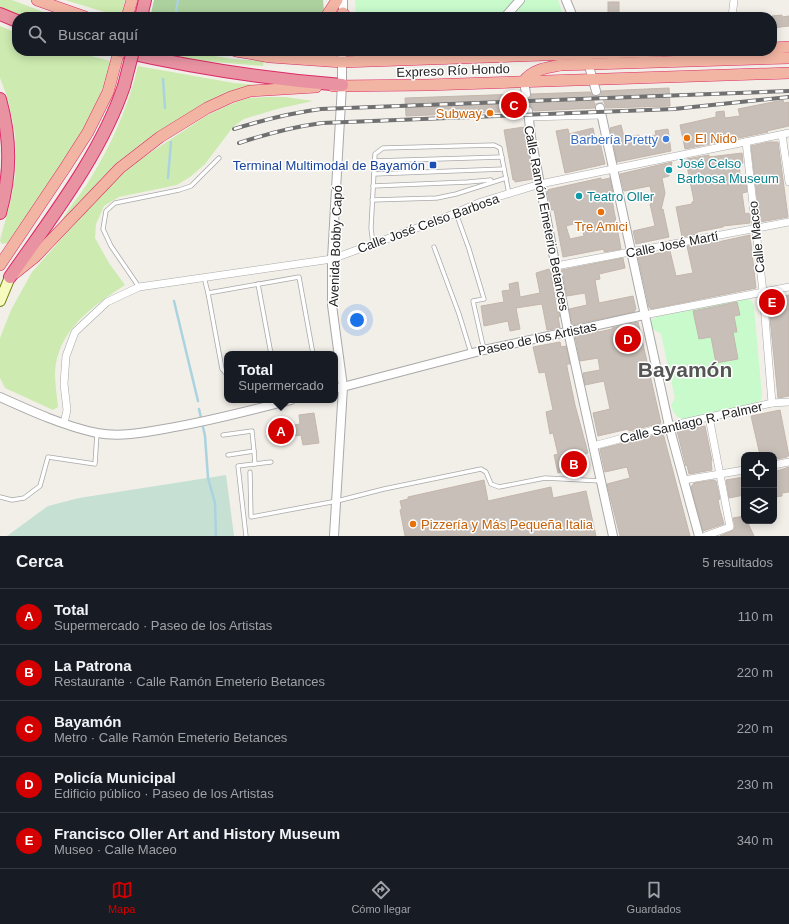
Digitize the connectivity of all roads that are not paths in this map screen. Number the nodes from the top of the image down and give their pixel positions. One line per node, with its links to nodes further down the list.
1 (132, 0): 10 (highway)
2 (145, 0): 11 (highway)
3 (338, 0): 12 (highway)
4 (343, 0): 13 (street)
5 (520, 0): 14 (street)
6 (566, 0): 15 (street)
7 (734, 0): 16 (street)
8 (43, 1): 9 (highway)
9 (72, 12)
10 (128, 12)
11 (142, 12)
12 (330, 12)
13 (344, 12)
14 (509, 12)
15 (571, 12)
16 (733, 12)
17 (0, 14): 18 (highway)
18 (12, 19)
19 (789, 47): 20 (highway)
20 (777, 48)
21 (118, 56): 59 (highway)
22 (132, 56): 66 (highway, bridge)
23 (144, 56): 35 (highway, Expreso Río Hondo)
24 (267, 56): 25 (highway, Expreso Río Hondo)
25 (342, 56): 31 (highway, Expreso Río Hondo); 35 (street, Avenida Bobby Capó)
26 (403, 56): 31 (highway)
27 (459, 56): 29 (street)
28 (586, 56): 29 (highway, Expreso Río Hondo); 30 (highway); 33 (street); 34 (highway)
29 (455, 58): 31 (highway, Expreso Río Hondo)
30 (789, 58)
31 (412, 59)
32 (789, 73): 33 (highway, Expreso Río Hondo)
33 (593, 80): 34 (highway, Expreso Río Hondo); 36 (street)
34 (524, 81): 35 (highway, Expreso Río Hondo); 37 (street)
35 (342, 85): 63 (street, Avenida Bobby Capó); 66 (highway)
36 (596, 91)
37 (526, 94)
38 (0, 99): 55 (highway)
39 (600, 111): 40 (street); 47 (street)
40 (528, 114): 51 (street, Calle Ramón Emeterio Betances)
41 (786, 134): 42 (street, Calle José Celso Barbosa); 50 (street)
42 (746, 142): 47 (street, Calle José Celso Barbosa); 58 (street, Calle Maceo)
43 (502, 157): 45 (lane); 45 (lane); 46 (lane)
44 (219, 158): 69 (lane)
45 (374, 161): 48 (lane)
46 (504, 169): 48 (lane); 49 (lane)
47 (613, 169): 51 (street, Calle José Celso Barbosa); 62 (street)
48 (374, 174): 52 (lane)
49 (506, 178): 52 (lane); 53 (lane); 54 (lane)
50 (789, 182)
51 (540, 184): 53 (street, Calle José Celso Barbosa); 65 (street, Calle Ramón Emeterio Betances)
52 (373, 186): 54 (lane)
53 (509, 194): 56 (street, Calle José Celso Barbosa)
54 (372, 200): 60 (lane)
55 (0, 213)
56 (456, 213): 60 (street, Calle José Celso Barbosa); 76 (lane)
57 (789, 222): 58 (street, Calle José Martí)
58 (756, 229): 62 (street, Calle José Martí); 71 (street, Calle Maceo)
59 (21, 233): 64 (highway); 66 (highway)
60 (374, 244): 63 (street, Calle José Celso Barbosa)
61 (434, 247): 80 (lane)
62 (631, 252): 65 (street, Calle José Martí); 74 (street)
63 (332, 259): 67 (street, Calle José Celso Barbosa); 79 (street, Avenida Bobby Capó)
64 (0, 265)
65 (556, 266): 75 (street, Calle Ramón Emeterio Betances)
66 (5, 276): 73 (main road)
67 (204, 277): 69 (street, Calle José Celso Barbosa); 72 (lane)
68 (258, 284): 72 (lane); 77 (lane); 78 (lane)
69 (139, 287): 89 (street, Calle José Celso Barbosa)
70 (789, 288): 71 (street, Paseo de los Artistas)
71 (763, 292): 74 (street, Paseo de los Artistas); 86 (street, Calle Maceo)
72 (208, 293): 81 (lane)
73 (0, 301)
74 (644, 315): 75 (street, Paseo de los Artistas); 90 (street)
75 (568, 331): 76 (street, Paseo de los Artistas); 93 (street, Calle Ramón Emeterio Betances)
76 (484, 350): 80 (street, Paseo de los Artistas)
77 (270, 351)
78 (312, 351)
79 (336, 351)
80 (471, 353): 83 (street, Paseo de los Artistas)
81 (224, 371)
82 (338, 376): 83 (street, Avenida Bobby Capó)
83 (339, 388): 106 (street, Avenida Bobby Capó)
84 (0, 397): 89 (street)
85 (274, 403): 91 (street)
86 (772, 403): 87 (street, Calle Santiago R. Palmer); 88 (street, Calle Santiago R. Palmer)
87 (789, 404)
88 (709, 417): 90 (street, Calle Santiago R. Palmer); 102 (street)
89 (64, 423): 91 (street)
90 (670, 426): 93 (street, Calle Santiago R. Palmer); 103 (street)
91 (97, 433): 105 (lane)
92 (223, 435): 94 (lane)
93 (593, 446): 104 (street, Calle Ramón Emeterio Betances)
94 (254, 450): 95 (lane); 98 (lane)
95 (228, 455)
96 (270, 462): 98 (lane)
97 (789, 462): 99 (street)
98 (255, 464): 107 (lane)
99 (777, 464)
100 (741, 470): 102 (street)
101 (250, 472): 106 (lane)
102 (719, 474): 103 (street); 111 (street)
103 (684, 480): 110 (street)
104 (601, 481): 106 (lane); 109 (street, Calle Ramón Emeterio Betances)
105 (0, 496)
106 (337, 501): 108 (street, Avenida Bobby Capó)
107 (246, 536)
108 (334, 536)
109 (614, 536)
110 (699, 536)
111 (705, 536)

